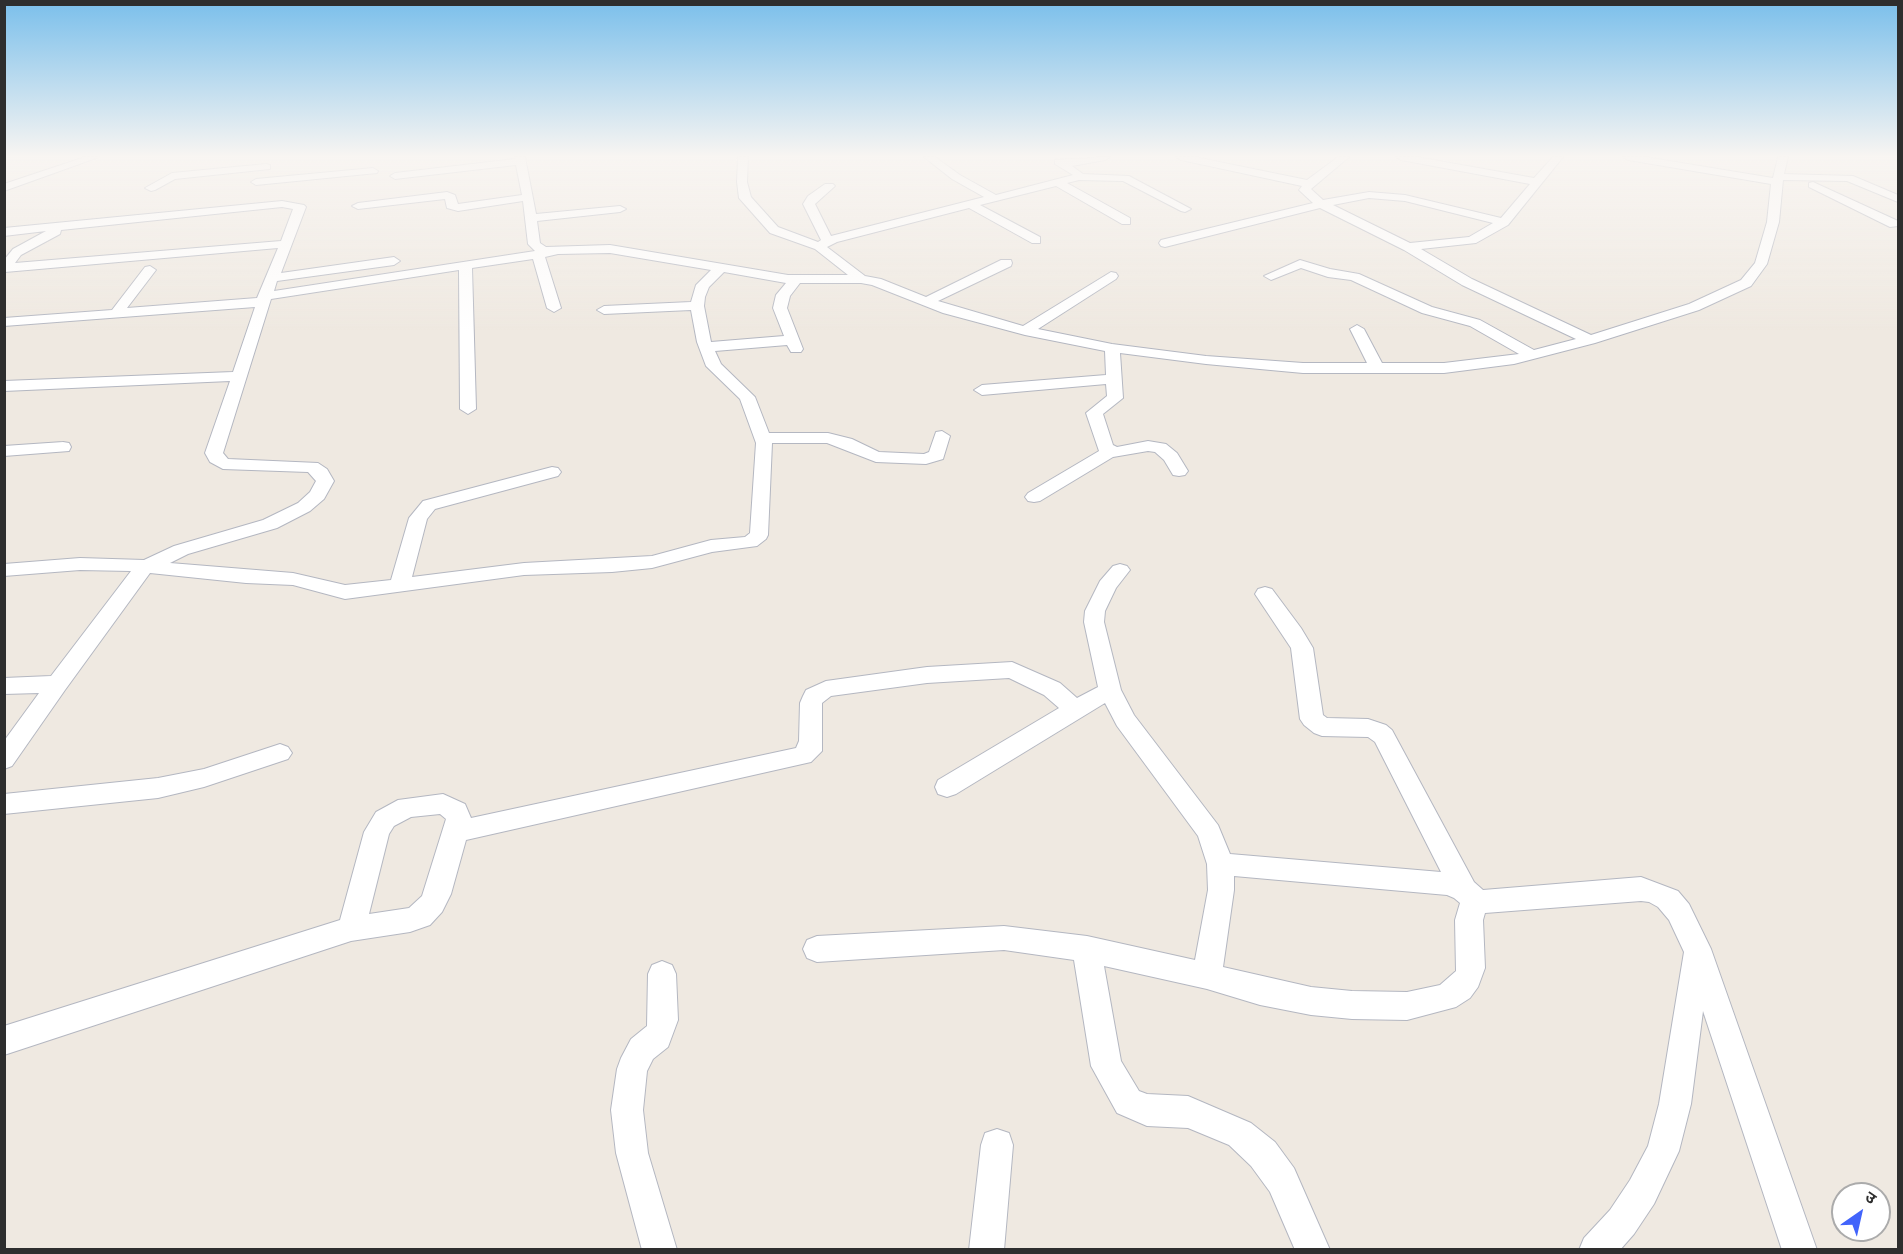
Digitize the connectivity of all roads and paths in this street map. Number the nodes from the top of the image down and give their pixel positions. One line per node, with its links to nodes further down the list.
1 (124, 216): 18 (street)
2 (296, 216): 24 (street)
3 (556, 216): 15 (street)
4 (762, 216): 22 (street)
5 (813, 216): 22 (street)
6 (930, 216): 22 (street)
7 (991, 216): 21 (street)
8 (1116, 216): 16 (street)
9 (1275, 216): 23 (street)
10 (1344, 216): 25 (street)
11 (1477, 216): 17 (street)
12 (1509, 216): 17 (street)
13 (1774, 216): 49 (street)
14 (1877, 216): 19 (street)
15 (531, 218): 26 (street)
16 (1126, 221)
17 (1504, 222): 25 (street)
18 (68, 225): 20 (street); 31 (street)
19 (1897, 225)
20 (4, 232)
21 (1036, 240)
22 (823, 243): 39 (street)
23 (1166, 243)
24 (284, 244): 31 (street); 36 (street)
25 (1408, 247): 49 (street)
26 (553, 252): 27 (street); 32 (street)
27 (538, 254): 30 (street); 43 (street)
28 (394, 261): 36 (street)
29 (1006, 262): 41 (street)
30 (465, 266): 40 (street); 58 (street)
31 (17, 269): 37 (street)
32 (720, 269): 38 (street); 42 (street)
33 (150, 270): 45 (street)
34 (1111, 276): 48 (street)
35 (1271, 276): 52 (street)
36 (272, 278): 40 (street)
37 (4, 279)
38 (796, 279): 39 (street); 50 (street)
39 (861, 279): 41 (street)
40 (264, 299): 45 (street); 54 (street)
41 (925, 302): 48 (street)
42 (697, 306): 44 (street); 50 (street)
43 (554, 308)
44 (604, 310)
45 (116, 313): 46 (street)
46 (4, 322)
47 (1358, 329): 53 (street)
48 (1025, 331): 51 (street)
49 (1590, 340): 52 (street)
50 (707, 347): 60 (street)
51 (1112, 348): 53 (street); 55 (street)
52 (1532, 355): 53 (street)
53 (1377, 368)
54 (239, 376): 56 (street); 67 (street)
55 (1114, 379): 57 (street); 63 (street)
56 (4, 386)
57 (982, 390)
58 (468, 409)
59 (942, 436): 60 (street)
60 (763, 438): 70 (street)
61 (63, 447): 62 (street)
62 (4, 451)
63 (1109, 452): 64 (street); 66 (street)
64 (1179, 471)
65 (552, 472): 70 (street)
66 (1034, 497)
67 (144, 568): 68 (street); 70 (street); 72 (street)
68 (4, 570)
69 (1120, 570): 74 (street)
70 (400, 585)
71 (1265, 594): 82 (street)
72 (57, 684): 73 (street); 77 (street)
73 (4, 686)
74 (1110, 690): 75 (street); 81 (street)
75 (1075, 709): 78 (street); 80 (street)
76 (280, 753): 79 (street)
77 (4, 760)
78 (947, 787)
79 (4, 804)
80 (456, 832): 83 (street); 83 (street)
81 (1220, 864): 82 (street); 88 (street)
82 (1471, 896): 86 (street); 88 (street)
83 (351, 929): 89 (street)
84 (817, 949): 85 (street)
85 (1087, 949): 88 (street); 93 (street)
86 (1697, 949): 94 (street); 95 (street)
87 (662, 974): 91 (street)
88 (1207, 976)
89 (4, 1041)
90 (997, 1145): 92 (street)
91 (660, 1250)
92 (986, 1250)
93 (1313, 1250)
94 (1596, 1250)
95 (1800, 1250)

